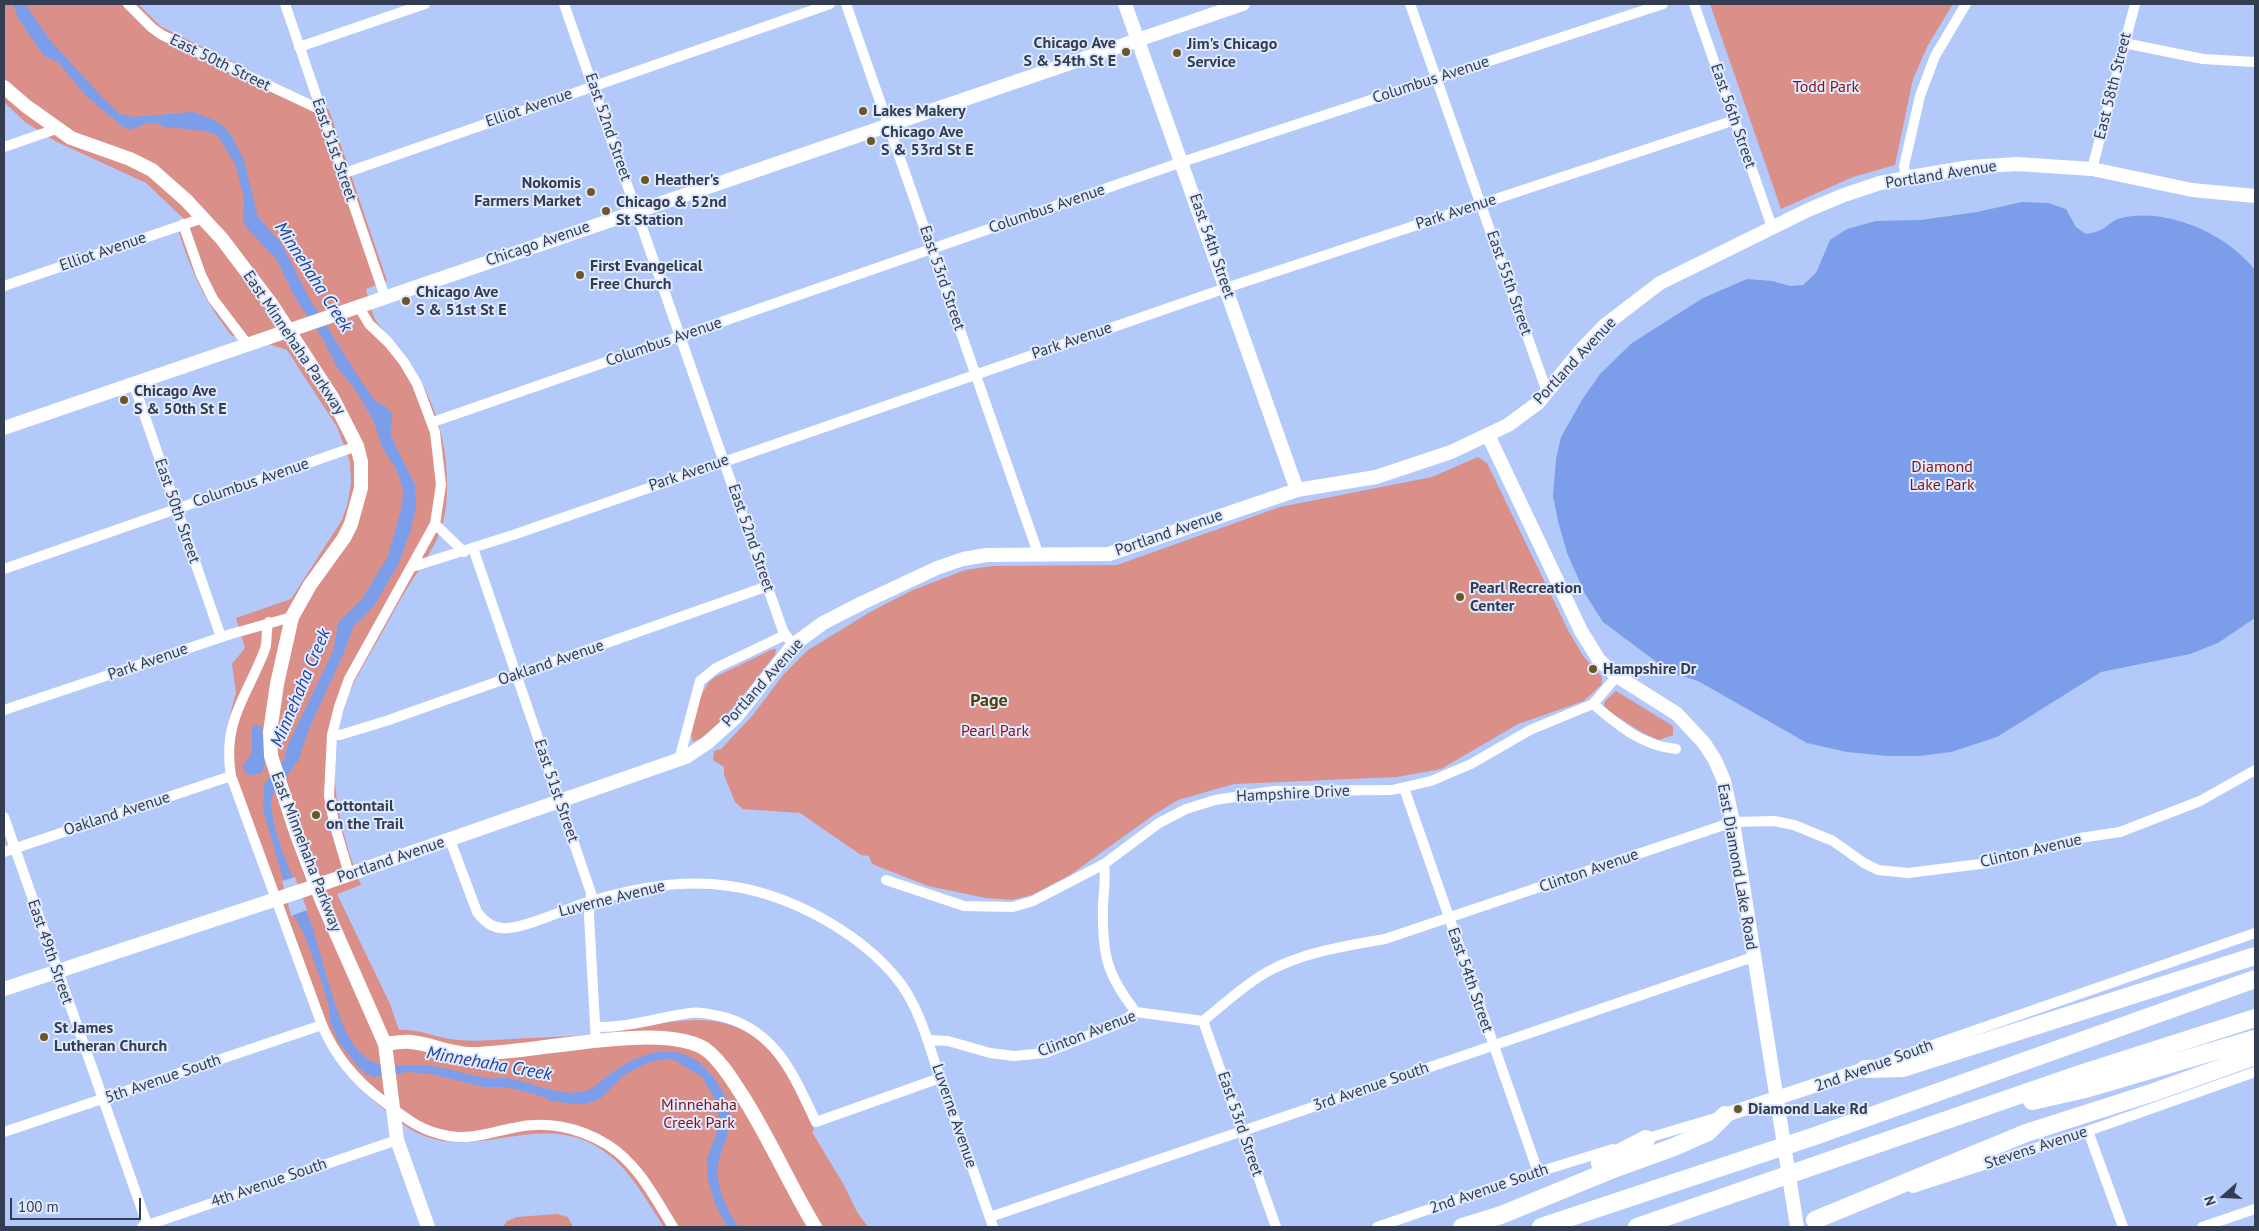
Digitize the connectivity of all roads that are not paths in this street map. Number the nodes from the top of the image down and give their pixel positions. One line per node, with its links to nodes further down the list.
1 (128, 4): 21 (street, East 50th Street)
2 (284, 4): 16 (street, East 51st Street)
3 (425, 4): 16 (street)
4 (564, 4): 19 (street, East 52nd Street)
5 (830, 4): 19 (street, Elliot Avenue)
6 (846, 4): 23 (street, East 53rd Street)
7 (1125, 4): 14 (street, East 54th Street)
8 (1243, 4): 14 (street, Chicago Avenue)
9 (1410, 4): 18 (street, East 55th Street)
10 (1663, 4): 18 (street, Columbus Avenue)
11 (1694, 4): 22 (street, East 56th Street)
12 (1966, 4): 29 (street)
13 (2135, 4): 15 (street, East 58th Street)
14 (1138, 39): 23 (street, Chicago Avenue); 26 (street, East 54th Street)
15 (2124, 43): 17 (street); 27 (street, East 58th Street)
16 (299, 47): 21 (street, East 51st Street)
17 (2255, 62)
18 (1436, 78): 26 (street, Columbus Avenue); 31 (street, East 55th Street)
19 (593, 86): 28 (street, Elliot Avenue); 32 (street, East 52nd Street)
20 (4, 87): 24 (street, East Minnehaha Parkway)
21 (321, 110): 28 (street, East 51st Street)
22 (1735, 120): 31 (street, Park Avenue); 35 (street, East 56th Street)
23 (887, 124): 32 (street, Chicago Avenue); 36 (street, East 53rd Street)
24 (56, 129): 25 (street); 33 (street, East Minnehaha Parkway)
25 (4, 147)
26 (1182, 162): 36 (street, Columbus Avenue); 38 (street, East 54th Street)
27 (2092, 169): 29 (street, Portland Avenue); 30 (street, Portland Avenue)
28 (342, 174): 39 (street, East 51st Street)
29 (1906, 178): 35 (street, Portland Avenue)
30 (2255, 196)
31 (1481, 204): 38 (street, Park Avenue); 46 (street, East 55th Street)
32 (637, 210): 39 (street, Chicago Avenue); 42 (street, East 52nd Street)
33 (203, 218): 34 (street, Elliot Avenue); 41 (street, East Minnehaha Parkway)
34 (182, 224): 37 (street, Elliot Avenue); 43 (street)
35 (1772, 227): 46 (street, Portland Avenue)
36 (932, 250): 42 (street, Columbus Avenue); 44 (street, East 53rd Street)
37 (4, 286)
38 (1226, 288): 44 (street, Park Avenue); 52 (street, East 54th Street)
39 (385, 297): 40 (street, Chicago Avenue)
40 (359, 307): 41 (street, Chicago Avenue); 47 (street)
41 (289, 331): 43 (street, Chicago Avenue); 50 (street, East Minnehaha Parkway)
42 (680, 336): 47 (street, Columbus Avenue); 51 (street, East 52nd Street)
43 (248, 346): 45 (street, Chicago Avenue)
44 (975, 374): 51 (street, Park Avenue); 56 (street, East 53rd Street)
45 (134, 385): 48 (street, Chicago Avenue); 53 (street, East 50th Street)
46 (1547, 392): 49 (street, Portland Avenue)
47 (433, 422): 54 (street)
48 (4, 428)
49 (1488, 435): 52 (street, Portland Avenue); 65 (street, East Diamond Lake Road)
50 (357, 446): 53 (street, Columbus Avenue); 60 (street, East Minnehaha Parkway)
51 (724, 461): 55 (street, Park Avenue); 59 (street, East 52nd Street)
52 (1297, 490): 56 (street, Portland Avenue)
53 (176, 508): 58 (street, Columbus Avenue); 62 (street, East 50th Street)
54 (435, 524): 55 (street, East 51st Street); 57 (street, East Minnehaha Parkway)
55 (468, 550): 57 (street, Park Avenue); 64 (street, East 51st Street)
56 (1038, 553): 63 (street, Portland Avenue)
57 (412, 568): 68 (street, East Minnehaha Parkway)
58 (4, 569)
59 (768, 586): 63 (street, East 52nd Street); 64 (street, Oakland Avenue)
60 (292, 617): 61 (street, Park Avenue); 83 (street, East Minnehaha Parkway)
61 (269, 622): 62 (street, Park Avenue); 72 (street)
62 (220, 638): 67 (street, Park Avenue)
63 (789, 640): 70 (street, Portland Avenue); 70 (street)
64 (516, 675): 68 (street, Oakland Avenue); 74 (street, East 51st Street)
65 (1617, 676): 66 (street, Hampshire Drive); 76 (street, East Diamond Lake Road)
66 (1593, 704): 69 (street); 73 (street, Hampshire Drive)
67 (4, 710)
68 (332, 735): 81 (street, East Minnehaha Parkway)
69 (1676, 749)
70 (679, 760): 74 (street, Portland Avenue)
71 (2255, 770): 76 (street, Clinton Avenue)
72 (231, 776): 78 (street, Oakland Avenue); 84 (street)
73 (1404, 788): 80 (street, Hampshire Drive); 86 (street, East 54th Street)
74 (559, 800): 77 (street, Portland Avenue); 85 (street, East 51st Street)
75 (4, 817): 78 (street, East 49th Street)
76 (1733, 822): 86 (street, Clinton Avenue); 89 (street, East Diamond Lake Road)
77 (450, 840): 81 (street, Portland Avenue); 85 (street, Luverne Avenue)
78 (14, 848): 79 (street, Oakland Avenue); 90 (street, East 49th Street)
79 (4, 852)
80 (1104, 864): 82 (street, Hampshire Drive); 93 (street)
81 (349, 874): 83 (street, Portland Avenue)
82 (886, 880)
83 (312, 888): 84 (street, Portland Avenue); 102 (street, East Minnehaha Parkway)
84 (279, 899): 90 (street, Portland Avenue); 96 (street)
85 (591, 901): 97 (street, East 51st Street); 99 (street, Luverne Avenue)
86 (1448, 918): 95 (street, Clinton Avenue); 101 (street, East 54th Street)
87 (2255, 933): 104 (street, 2nd Avenue South)
88 (2255, 956): 104 (highway)
89 (1753, 957): 101 (street, 3rd Avenue South); 108 (street, East Diamond Lake Road)
90 (56, 971): 92 (street, Portland Avenue); 107 (street, East 49th Street)
91 (2255, 979): 130 (highway)
92 (4, 989)
93 (1136, 1012): 95 (street, Clinton Avenue); 99 (street, Clinton Avenue)
94 (2255, 1018): 111 (highway)
95 (1203, 1021): 112 (street, East 53rd Street)
96 (322, 1025): 107 (street, 5th Avenue South); 109 (street)
97 (596, 1027): 100 (street, East 51st Street); 106 (street)
98 (2255, 1039): 111 (highway)
99 (928, 1040): 106 (street, Luverne Avenue)
100 (596, 1042): 102 (street); 125 (street)
101 (1493, 1045): 112 (street, 3rd Avenue South); 117 (street, East 54th Street)
102 (386, 1051): 109 (street)
103 (2255, 1056): 120 (highway)
104 (1865, 1069): 108 (street, 2nd Avenue South)
105 (2255, 1072): 113 (street, Stevens Avenue)
106 (940, 1078): 119 (street, Luverne Avenue)
107 (102, 1099): 114 (street, 5th Avenue South); 122 (street, East 49th Street)
108 (1778, 1104): 110 (street, 2nd Avenue South); 121 (street, East Diamond Lake Road)
109 (394, 1110): 116 (street); 124 (street)
110 (1726, 1115): 115 (street, 2nd Avenue South); 129 (highway)
111 (1949, 1120): 131 (highway)
112 (1242, 1131): 119 (street, 3rd Avenue South); 127 (street, East 53rd Street)
113 (2088, 1131): 120 (street, Stevens Avenue); 132 (street)
114 (4, 1132)
115 (1646, 1139): 117 (street, 2nd Avenue South); 129 (highway)
116 (397, 1140): 122 (street, 4th Avenue South); 123 (street)
117 (1538, 1172): 128 (street, 2nd Avenue South)
118 (2255, 1210): 133 (street)
119 (990, 1217): 126 (street, Luverne Avenue)
120 (1814, 1220): 121 (street)
121 (1795, 1224)
122 (145, 1227)
123 (428, 1227)
124 (673, 1227)
125 (816, 1227)
126 (993, 1227)
127 (1276, 1227)
128 (1377, 1227)
129 (1461, 1227)
130 (1541, 1227)
131 (1637, 1227)
132 (2123, 1227)
133 (2202, 1227)

